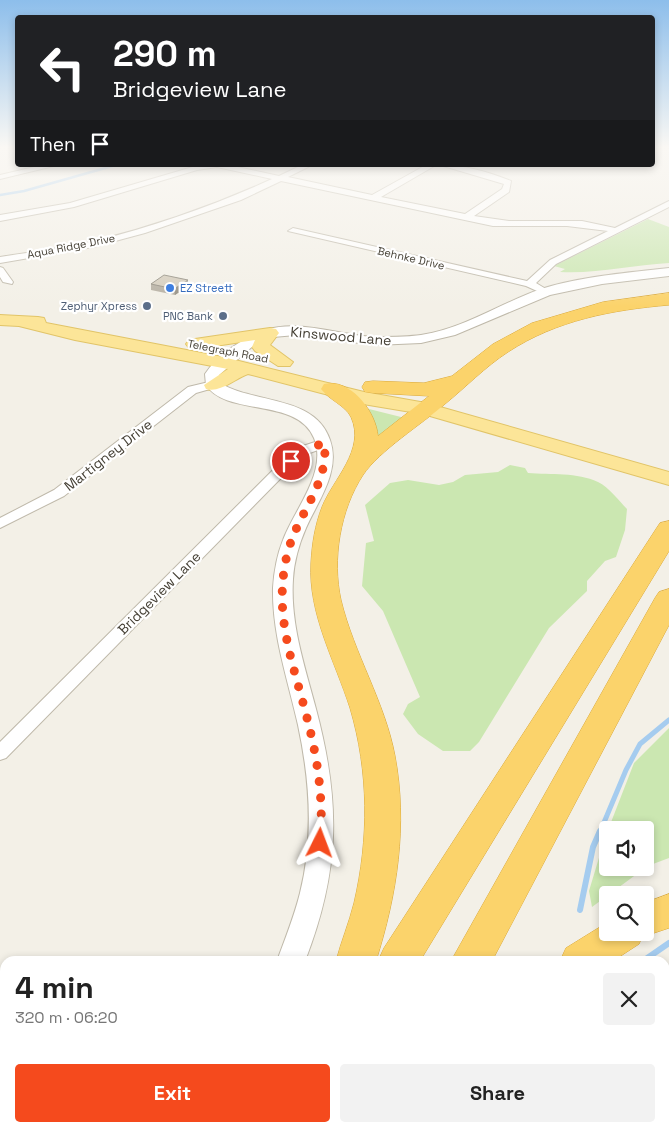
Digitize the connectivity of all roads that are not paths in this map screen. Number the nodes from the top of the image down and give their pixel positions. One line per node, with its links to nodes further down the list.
1 (84, 201): 6 (street)
2 (230, 201): 10 (street, Aqua Ridge Drive)
3 (387, 201): 7 (street)
4 (491, 201): 7 (street)
5 (669, 204): 8 (street)
6 (0, 218)
7 (466, 218): 8 (street)
8 (614, 230): 14 (street)
9 (293, 231): 14 (street, Behnke Drive)
10 (0, 260)
11 (0, 270): 13 (street)
12 (669, 272): 15 (street, Kinswood Lane)
13 (8, 282)
14 (529, 284): 15 (street, Behnke Drive)
15 (546, 292): 19 (street, Kinswood Lane)
16 (669, 299): 24 (highway)
17 (0, 320): 18 (main road, Telegraph Road)
18 (23, 322): 20 (main road, Telegraph Road); 21 (main road, Telegraph Road)
19 (270, 333): 20 (main road); 21 (street, Kinswood Lane); 22 (main road)
20 (195, 344): 21 (main road, Telegraph Road)
21 (229, 357): 22 (main road, Telegraph Road); 23 (main road, Telegraph Road); 25 (street)
22 (284, 362): 26 (main road, Telegraph Road)
23 (248, 368): 25 (main road); 27 (main road, Telegraph Road)
24 (461, 380): 26 (highway); 28 (highway)
25 (213, 385): 29 (street); 32 (street, Martigney Drive)
26 (373, 387): 28 (main road, Telegraph Road)
27 (332, 389): 28 (main road, Telegraph Road); 30 (highway)
28 (426, 409): 30 (highway); 31 (main road, Telegraph Road)
29 (324, 443): 35 (street, Bridgeview Lane); 39 (street)
30 (362, 460): 40 (highway)
31 (669, 479)
32 (0, 524)
33 (669, 528): 41 (highway)
34 (669, 598): 42 (highway)
35 (0, 753)
36 (669, 910): 37 (highway)
37 (654, 917)
38 (610, 941): 43 (highway)
39 (293, 956)
40 (358, 956)
41 (401, 956)
42 (474, 956)
43 (588, 956)

